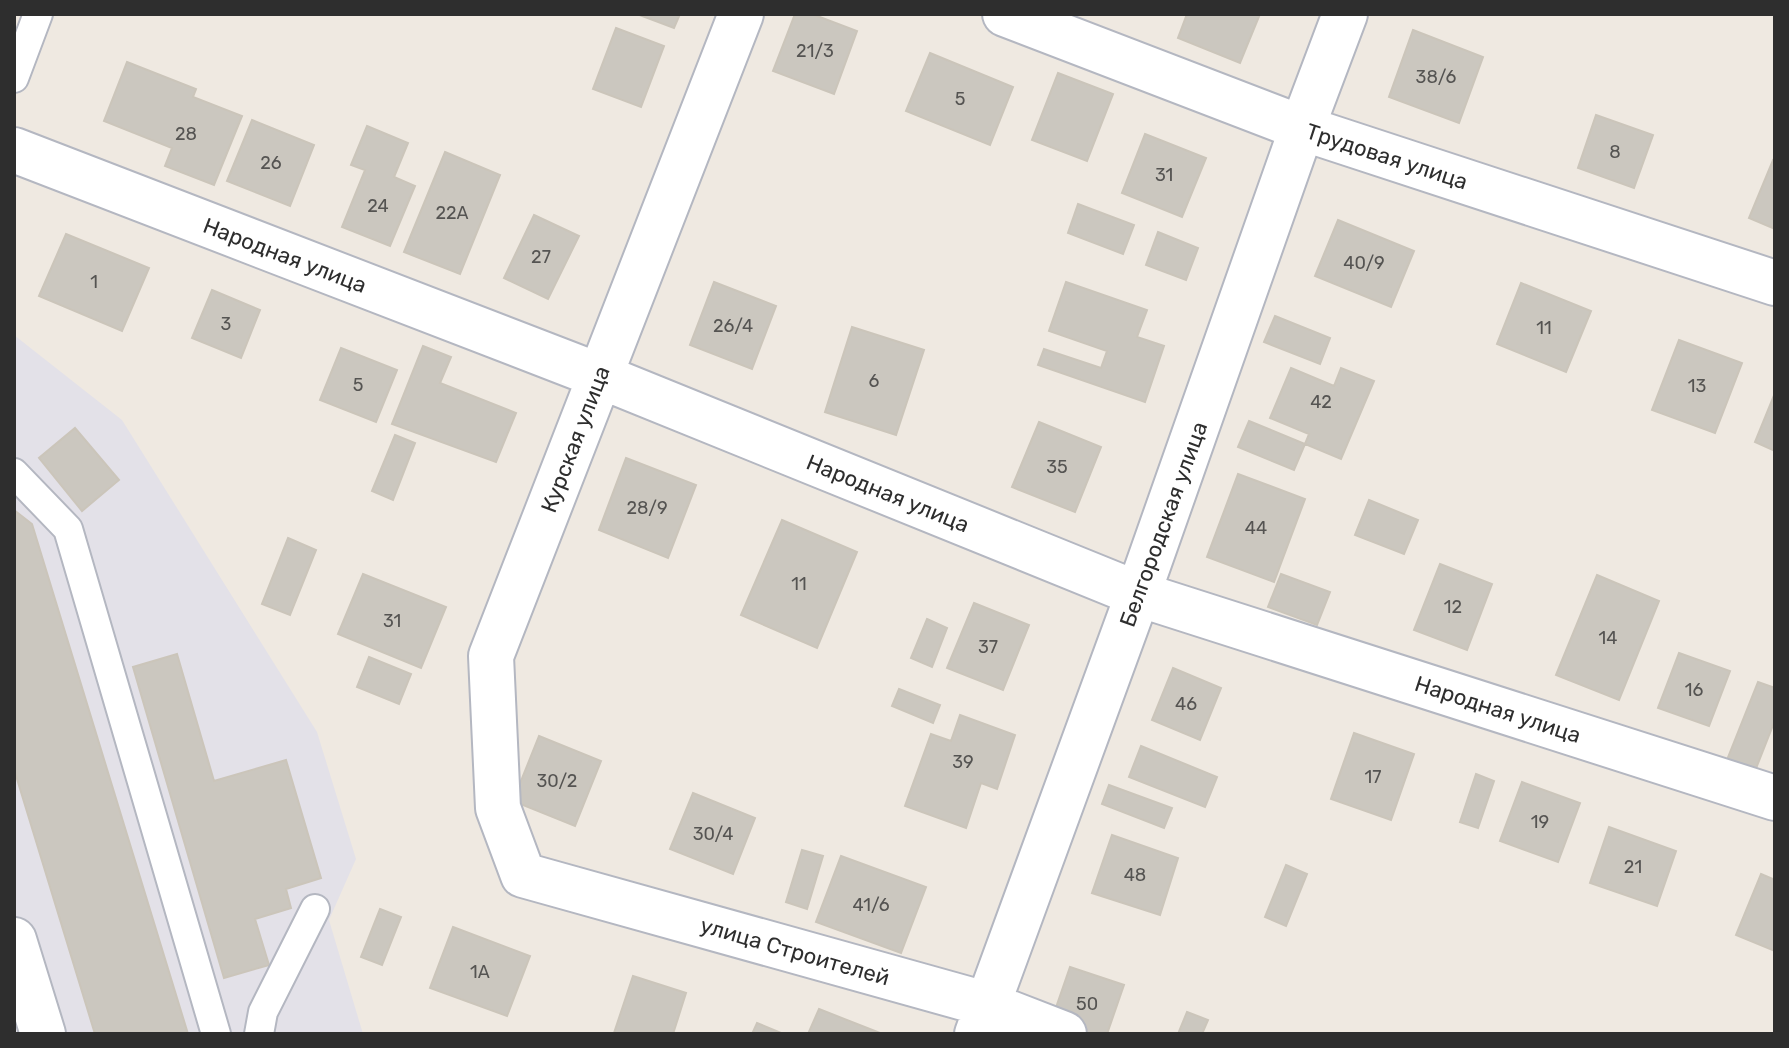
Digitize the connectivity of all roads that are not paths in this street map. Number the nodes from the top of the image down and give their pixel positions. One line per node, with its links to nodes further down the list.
1 (38, 14): 5 (lane)
2 (741, 14): 9 (street, Курская улица)
3 (1005, 14): 6 (street, Трудовая улица)
4 (1345, 14): 6 (street, Белгородская улица)
5 (14, 78)
6 (1302, 128): 8 (street, Трудовая улица); 11 (street, Белгородская улица)
7 (14, 150): 9 (street, Народная улица)
8 (1775, 283)
9 (600, 376): 11 (street, Народная улица); 13 (street, Курская улица)
10 (14, 473): 18 (lane)
11 (1138, 594): 12 (street, Народная улица); 16 (street, Белгородская улица)
12 (1775, 798)
13 (523, 875): 16 (street, улица Строителей)
14 (315, 909): 19 (lane)
15 (14, 940): 17 (street)
16 (983, 1020): 20 (street, улица Строителей)
17 (43, 1034)
18 (216, 1034)
19 (259, 1034)
20 (1064, 1034)

